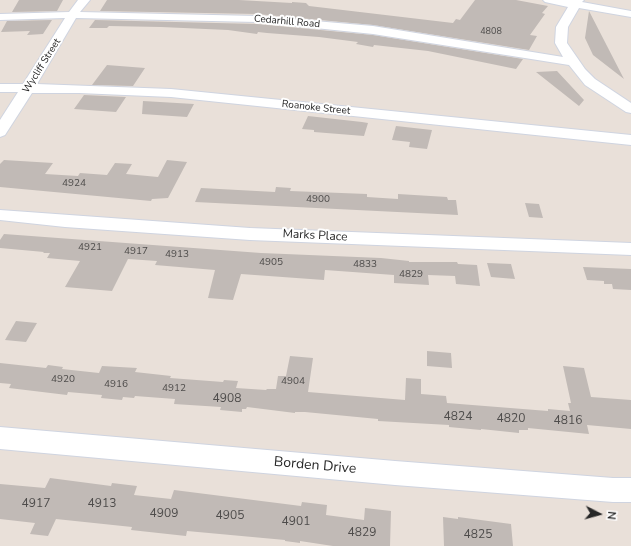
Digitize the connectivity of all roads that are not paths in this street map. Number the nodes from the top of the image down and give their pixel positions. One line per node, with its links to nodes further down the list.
1 (84, 0): 5 (street, Wycliff Street)
2 (549, 0): 3 (street)
3 (576, 2): 4 (street); 7 (street)
4 (631, 14)
5 (73, 15): 6 (street, Cedarhill Road); 7 (street, Cedarhill Road); 9 (street, Wycliff Street)
6 (0, 18)
7 (572, 62): 10 (street)
8 (0, 88): 9 (street, Roanoke Street)
9 (28, 88): 11 (street, Wycliff Street); 12 (street, Roanoke Street)
10 (631, 110)
11 (0, 132)
12 (631, 140)
13 (0, 215): 14 (street, Marks Place)
14 (631, 249)
15 (0, 438): 16 (street, Borden Drive)
16 (631, 490)

